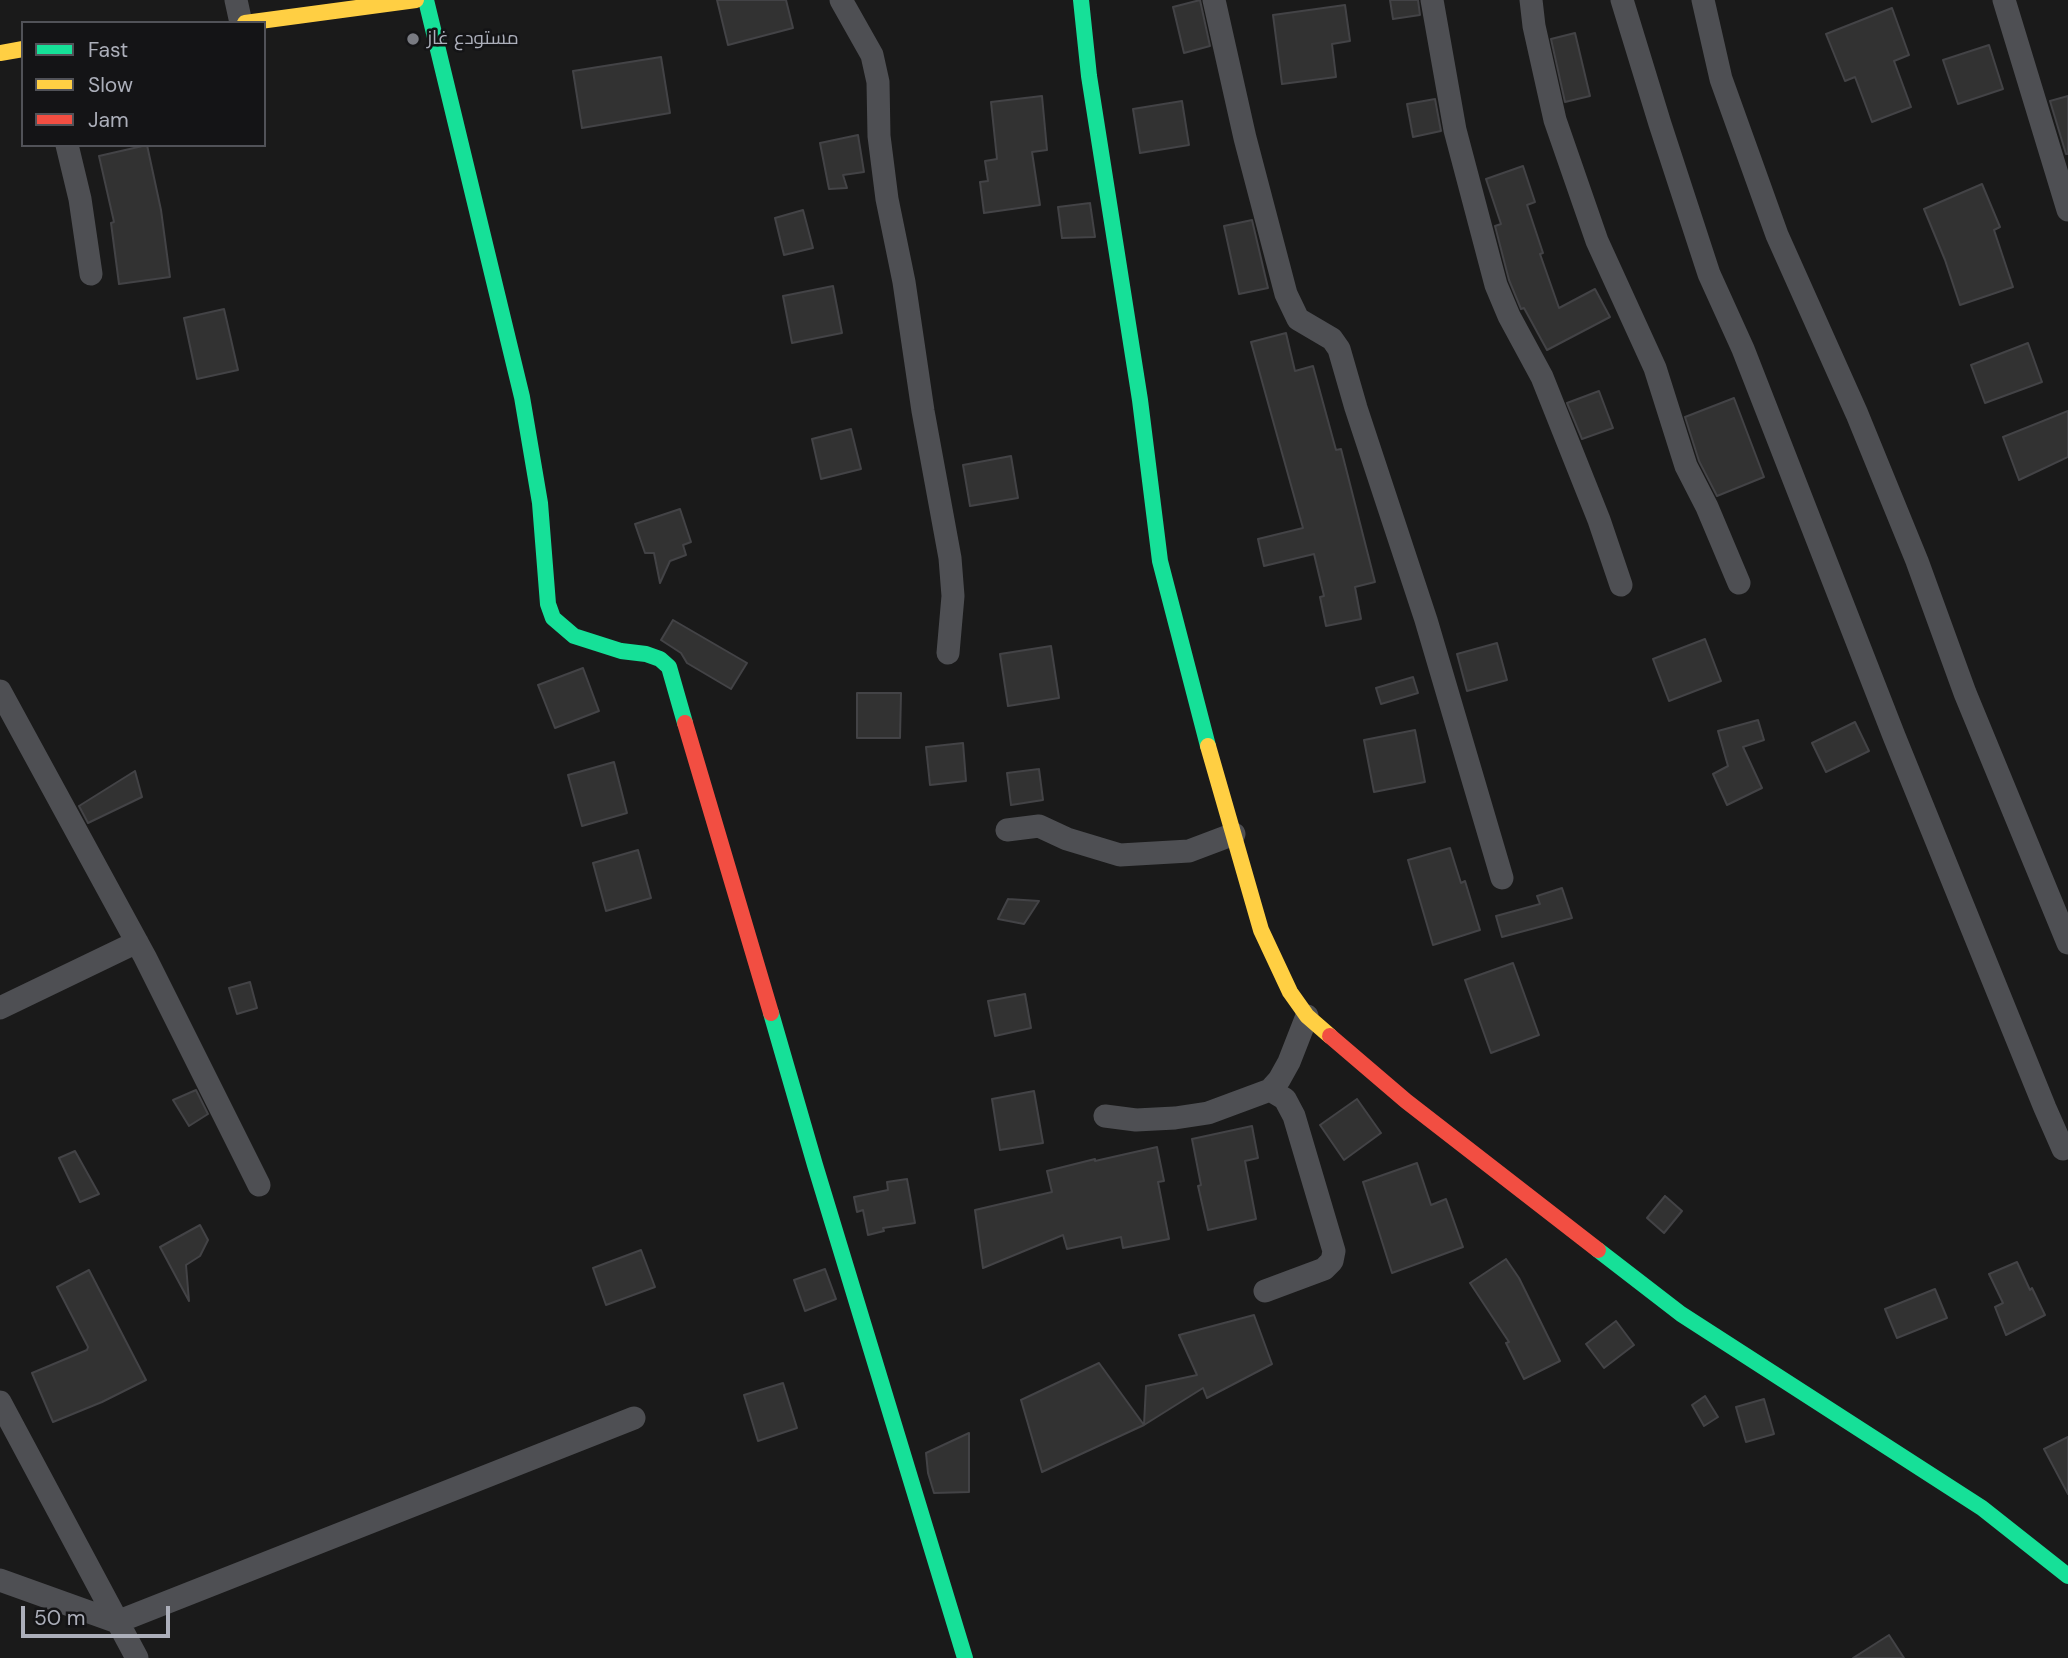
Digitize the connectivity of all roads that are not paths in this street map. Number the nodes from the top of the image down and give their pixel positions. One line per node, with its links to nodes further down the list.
1 (236, 0): 12 (street)
2 (416, 0): 13 (main road)
3 (426, 0): 41 (main road)
4 (841, 0): 21 (street)
5 (1081, 0): 24 (main road)
6 (1214, 0): 25 (street)
7 (1432, 0): 20 (street)
8 (1531, 0): 19 (street)
9 (1622, 0): 32 (street)
10 (1703, 0): 27 (street)
11 (2004, 0): 17 (street)
12 (242, 21)
13 (258, 21)
14 (21, 49): 15 (main road)
15 (0, 52)
16 (67, 147): 18 (street)
17 (2068, 210)
18 (91, 274)
19 (1739, 583)
20 (1621, 585)
21 (948, 653)
22 (0, 691): 26 (street)
23 (1006, 830): 24 (street)
24 (1234, 834): 29 (main road)
25 (1502, 878)
26 (137, 942): 28 (street); 33 (street)
27 (2068, 943)
28 (0, 1007)
29 (1307, 1016): 30 (street); 37 (main road)
30 (1270, 1090): 31 (street); 34 (street)
31 (1105, 1116)
32 (2068, 1146)
33 (259, 1185)
34 (1265, 1291)
35 (0, 1402): 39 (street)
36 (634, 1418): 39 (street)
37 (2068, 1576)
38 (0, 1580): 39 (street)
39 (117, 1622): 40 (street)
40 (138, 1658)
41 (965, 1658)

